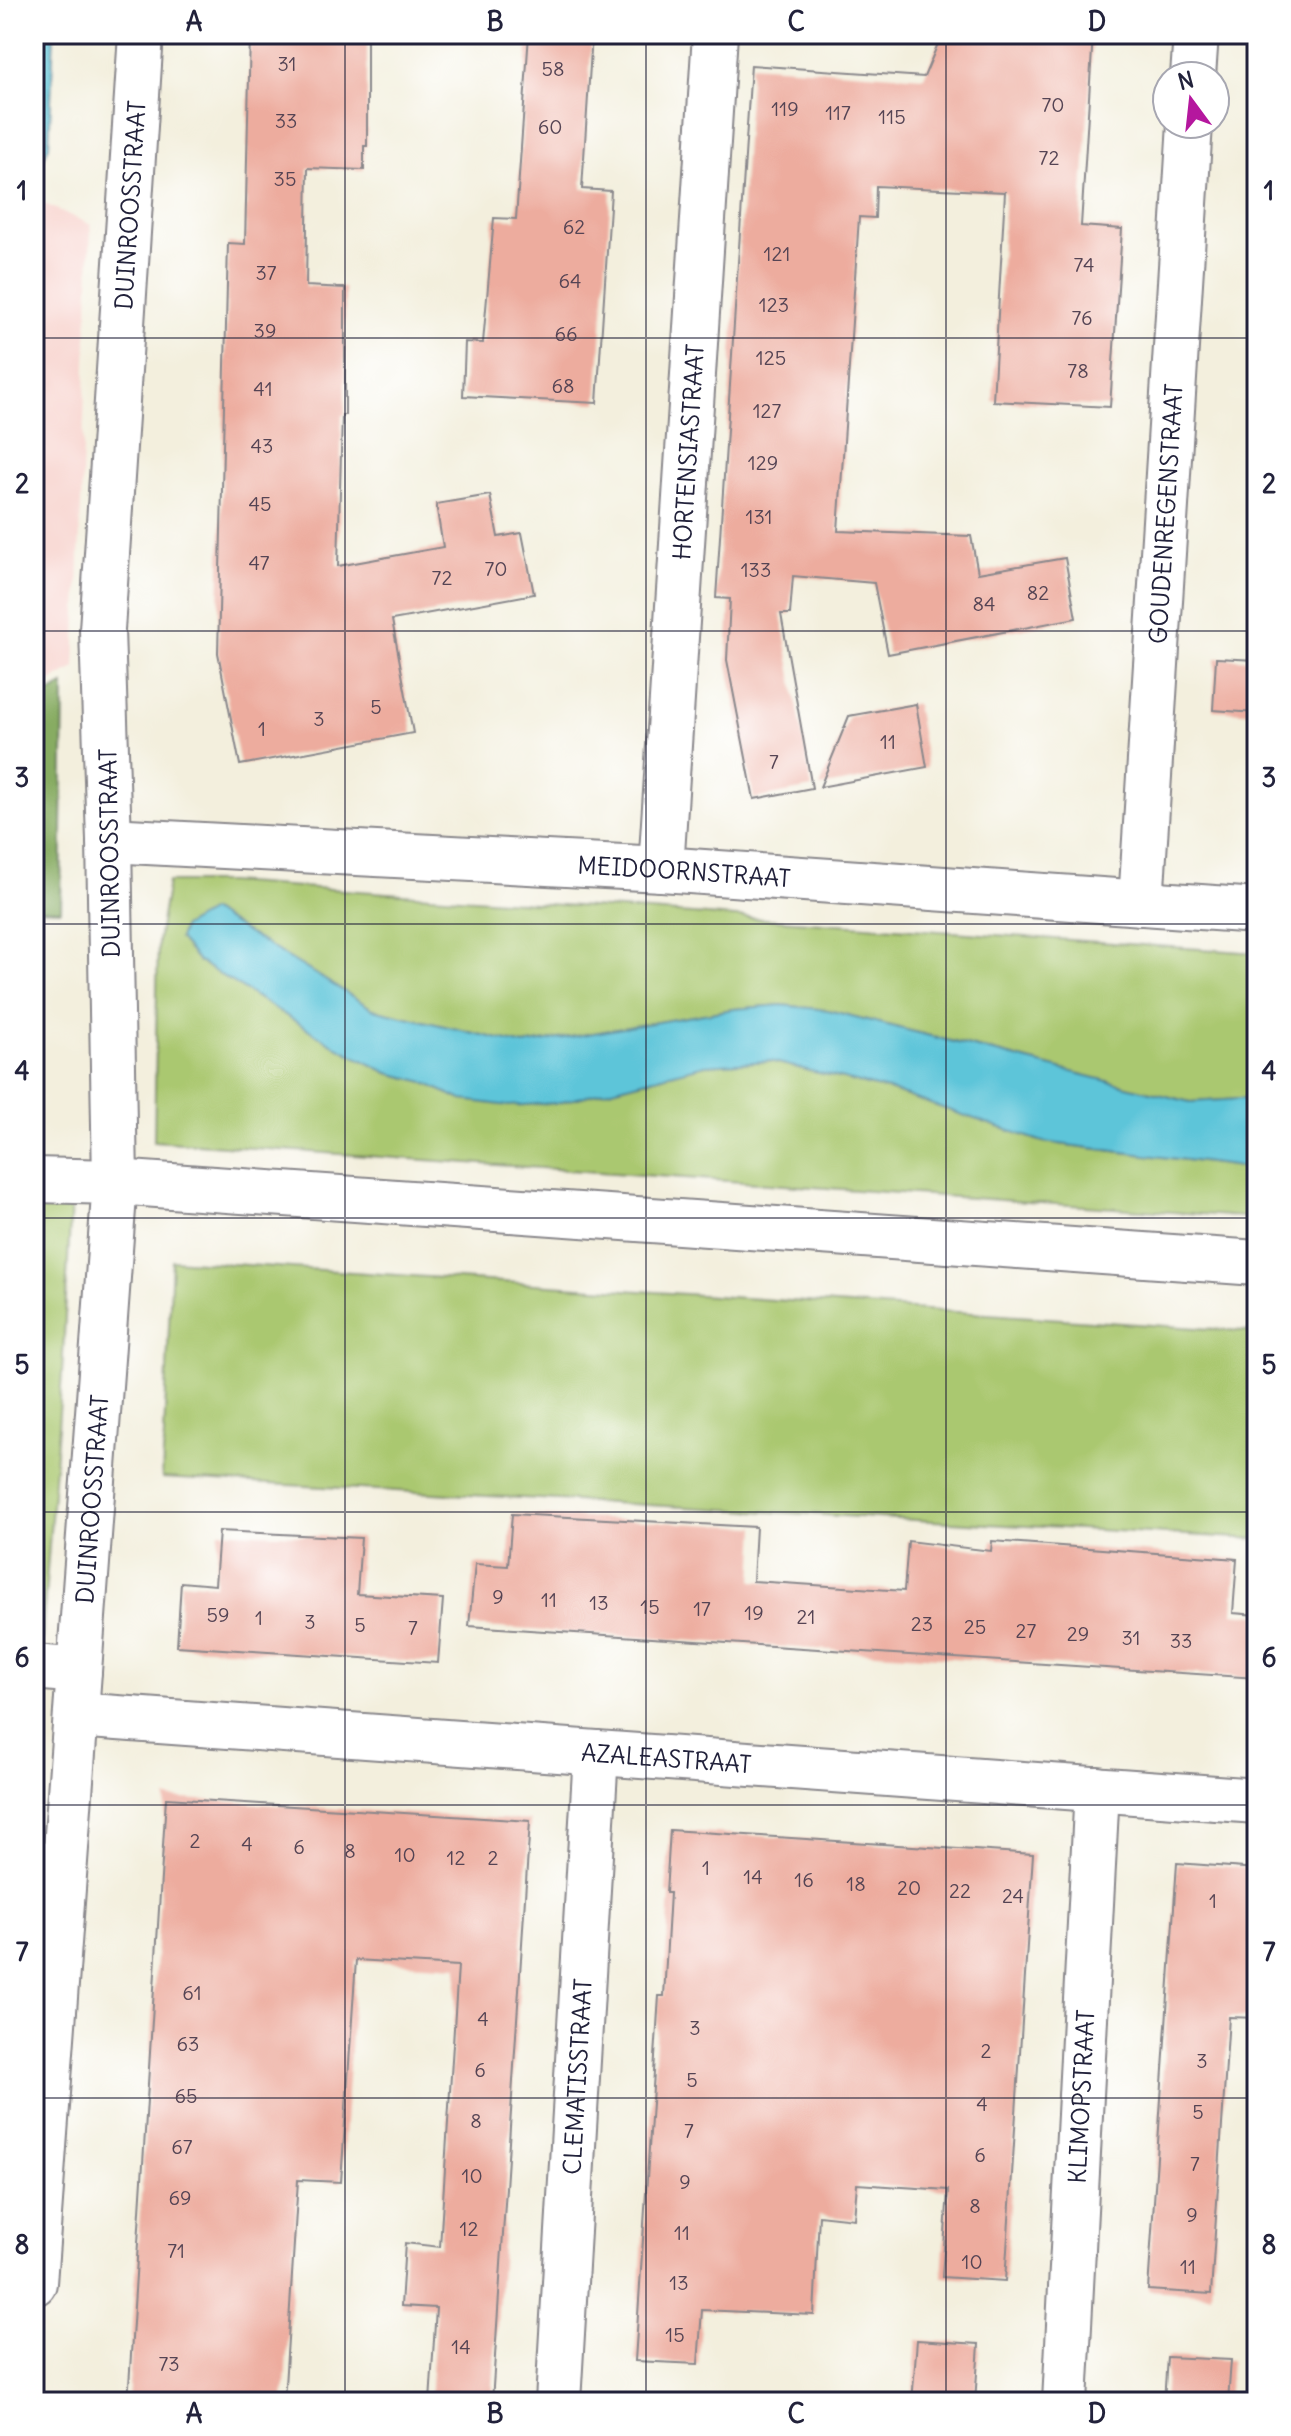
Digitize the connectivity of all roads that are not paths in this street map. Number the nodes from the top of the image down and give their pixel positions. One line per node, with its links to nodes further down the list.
1 (141, 34): 6 (street, DUINROOSSTRAAT)
2 (715, 34): 7 (street, HORTENSIASTRAAT)
3 (1196, 34): 4 (street)
4 (1194, 60)
5 (1189, 140): 8 (street, GOUDENREGENSTRAAT)
6 (109, 840): 7 (street, MEIDOORNSTRAAT); 11 (street, DUINROOSSTRAAT)
7 (661, 869): 8 (street, MEIDOORNSTRAAT)
8 (1141, 903): 9 (street, MEIDOORNSTRAAT)
9 (1257, 911)
10 (34, 1180): 11 (street)
11 (115, 1182): 12 (street); 14 (street, DUINROOSSTRAAT)
12 (1257, 1263)
13 (34, 1667): 14 (street)
14 (79, 1671): 15 (street, DUINROOSSTRAAT)
15 (76, 1715): 16 (street, AZALEASTRAAT); 19 (street, DUINROOSSTRAAT)
16 (596, 1753): 17 (street, AZALEASTRAAT); 21 (street, CLEMATISSTRAAT)
17 (1097, 1789): 18 (street, AZALEASTRAAT); 22 (street, KLIMOPSTRAAT)
18 (1257, 1801)
19 (52, 1804): 20 (street, DUINROOSSTRAAT)
20 (34, 2283)
21 (558, 2402)
22 (1065, 2402)

